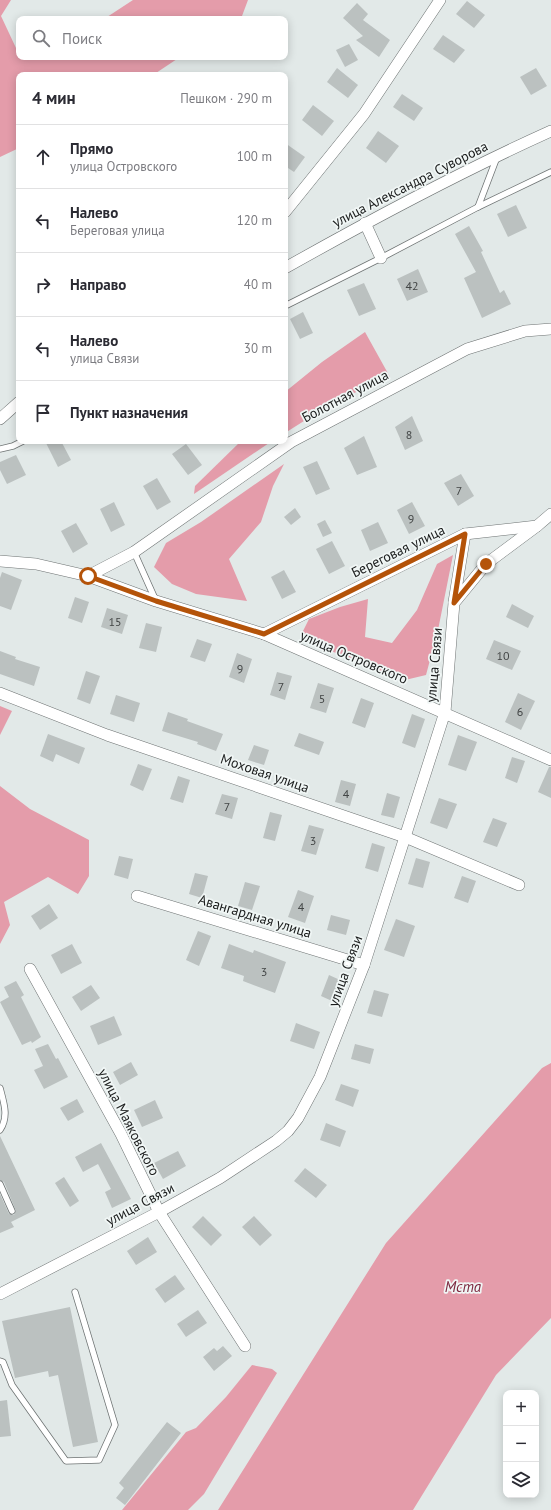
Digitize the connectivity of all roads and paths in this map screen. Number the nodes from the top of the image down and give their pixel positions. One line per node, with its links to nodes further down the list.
1 (440, 0): 6 (street)
2 (551, 131): 3 (street, улица Александра Суворова)
3 (498, 155): 5 (lane); 7 (street, улица Александра Суворова)
4 (551, 172): 5 (lane)
5 (478, 206): 8 (lane)
6 (288, 208)
7 (365, 223): 8 (street); 9 (street, улица Александра Суворова)
8 (381, 258): 10 (lane)
9 (288, 266)
10 (288, 304)
11 (551, 328): 19 (street, Болотная улица)
12 (16, 405): 13 (street)
13 (0, 419)
14 (17, 444): 15 (lane)
15 (0, 449)
16 (551, 514): 17 (street)
17 (537, 526): 18 (street, Береговая улица); 23 (street)
18 (465, 534): 23 (street, улица Связи); 24 (street, Береговая улица)
19 (134, 552): 21 (street, Болотная улица); 22 (lane)
20 (0, 561): 21 (street, улица Островского)
21 (88, 576): 22 (street, улица Островского)
22 (156, 601): 24 (street, улица Островского)
23 (454, 603): 26 (street, улица Связи)
24 (264, 634): 26 (street, улица Островского)
25 (0, 693): 28 (street, Моховая улица)
26 (445, 712): 27 (street, улица Островского); 28 (street, улица Связи)
27 (551, 760)
28 (405, 837): 29 (street, Моховая улица); 31 (street, улица Связи)
29 (519, 885)
30 (137, 896): 31 (street, Авангардная улица)
31 (364, 965): 37 (street, улица Связи)
32 (30, 969): 37 (street, улица Маяковского)
33 (0, 1088): 34 (lane)
34 (0, 1130)
35 (0, 1184): 36 (lane)
36 (12, 1211)
37 (158, 1212): 39 (street, улица Связи); 40 (street, улица Маяковского)
38 (75, 1292): 41 (lane)
39 (0, 1294)
40 (245, 1346)
41 (0, 1361)

